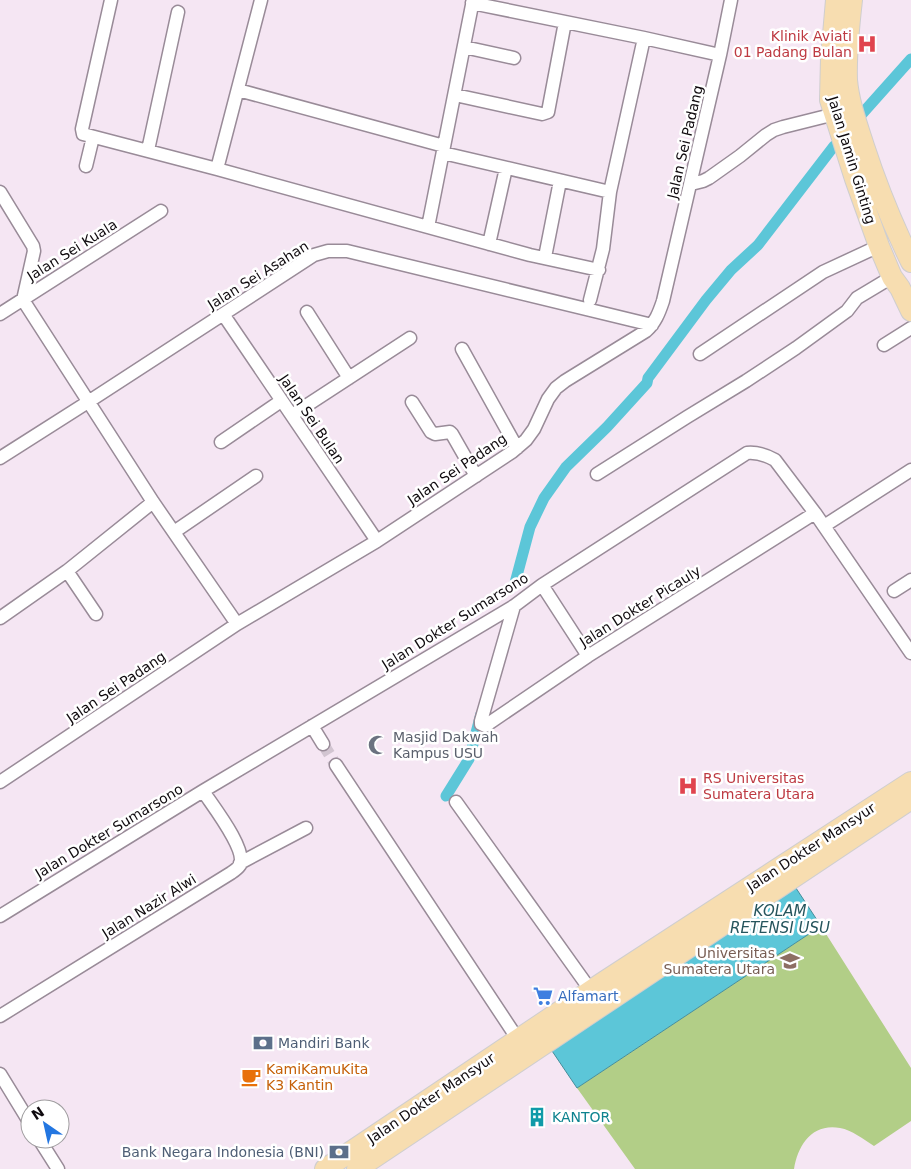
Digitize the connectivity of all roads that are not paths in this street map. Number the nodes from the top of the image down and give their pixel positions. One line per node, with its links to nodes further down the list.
1 (111, 0): 16 (street)
2 (261, 0): 13 (street)
3 (731, 0): 11 (street, Jalan Sei Padang)
4 (836, 0): 15 (main road, Jalan Jamin Ginting)
5 (852, 0): 28 (main road, Jalan Jamin Ginting)
6 (473, 2): 8 (street); 10 (street)
7 (178, 12): 18 (street)
8 (565, 22): 9 (street); 14 (street)
9 (644, 38): 11 (street); 25 (street)
10 (464, 48): 12 (street); 14 (street)
11 (720, 55): 23 (street, Jalan Sei Padang)
12 (514, 58)
13 (238, 90): 17 (street); 21 (street)
14 (455, 94): 17 (street)
15 (835, 114): 23 (street); 30 (main road, Jalan Jamin Ginting)
16 (93, 137): 18 (street); 19 (street)
17 (444, 149): 20 (street); 27 (street)
18 (148, 150): 21 (street)
19 (86, 166)
20 (506, 168): 22 (street); 29 (street)
21 (217, 169): 27 (street)
22 (560, 181): 25 (street); 31 (street)
23 (691, 184): 41 (street, Jalan Sei Padang)
24 (0, 192): 35 (street)
25 (610, 192): 33 (street)
26 (161, 211): 35 (street, Jalan Sei Kuala)
27 (428, 227): 29 (street)
28 (899, 238): 30 (main road); 32 (main road, Jalan Jamin Ginting)
29 (489, 244): 31 (street)
30 (879, 246): 34 (main road, Jalan Jamin Ginting); 46 (street)
31 (544, 257): 33 (street)
32 (911, 262)
33 (599, 270): 36 (street)
34 (892, 277): 37 (main road, Jalan Jamin Ginting); 56 (street)
35 (23, 300): 39 (street, Jalan Sei Kuala); 49 (street)
36 (590, 300)
37 (911, 311)
38 (307, 312): 47 (street)
39 (0, 314)
40 (223, 314): 41 (street, Jalan Sei Asahan); 48 (street, Jalan Sei Bulan); 49 (street, Jalan Sei Asahan)
41 (652, 325): 53 (street, Jalan Sei Padang)
42 (911, 328): 44 (street)
43 (410, 338): 47 (street)
44 (884, 345)
45 (462, 349): 53 (street)
46 (700, 354)
47 (349, 378): 51 (street)
48 (282, 401): 51 (street, Jalan Sei Bulan); 52 (street)
49 (88, 402): 54 (street, Jalan Sei Asahan); 59 (street)
50 (412, 402): 58 (street)
51 (292, 415): 63 (street, Jalan Sei Bulan)
52 (221, 442)
53 (517, 448): 58 (street, Jalan Sei Padang)
54 (0, 458)
55 (911, 470): 61 (street)
56 (598, 474)
57 (256, 476): 62 (street)
58 (476, 476): 63 (street, Jalan Sei Padang)
59 (153, 502): 62 (street); 64 (street)
60 (815, 513): 61 (street, Jalan Dokter Sumarsono); 66 (street, Jalan Dokter Sumarsono); 73 (street, Jalan Dokter Picauly)
61 (824, 526): 72 (street, Jalan Dokter Sumarsono)
62 (174, 532): 71 (street)
63 (377, 541): 71 (street, Jalan Sei Padang)
64 (66, 571): 69 (street); 70 (street)
65 (911, 580): 67 (street)
66 (542, 585): 68 (street, Jalan Dokter Sumarsono); 73 (street)
67 (894, 591)
68 (514, 606): 73 (street, Jalan Dokter Picauly); 74 (street, Jalan Dokter Sumarsono)
69 (96, 614)
70 (0, 618)
71 (238, 624): 77 (street, Jalan Sei Padang)
72 (911, 653)
73 (588, 656)
74 (312, 726): 75 (street); 79 (street, Jalan Dokter Sumarsono)
75 (323, 744)
76 (336, 764): 88 (street)
77 (0, 782)
78 (911, 782): 84 (main road, Jalan Dokter Mansyur)
79 (203, 791): 83 (street); 85 (street, Jalan Dokter Sumarsono)
80 (911, 799): 84 (main road, Jalan Dokter Mansyur)
81 (456, 802): 86 (street)
82 (306, 828): 83 (street, Jalan Nazir Alwi)
83 (240, 863): 87 (street, Jalan Nazir Alwi)
84 (786, 872): 86 (main road, Jalan Dokter Mansyur)
85 (0, 916)
86 (596, 998): 88 (main road, Jalan Dokter Mansyur)
87 (0, 1016)
88 (523, 1047): 93 (main road, Jalan Dokter Mansyur); 94 (main road, Jalan Dokter Mansyur)
89 (0, 1074): 90 (street)
90 (20, 1107)
91 (46, 1149): 92 (street)
92 (58, 1169)
93 (325, 1169)
94 (357, 1169)

